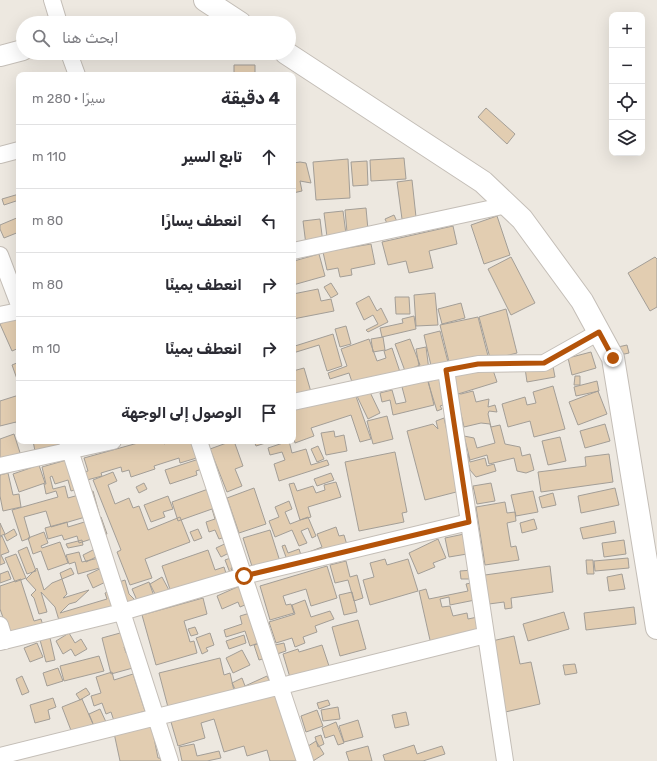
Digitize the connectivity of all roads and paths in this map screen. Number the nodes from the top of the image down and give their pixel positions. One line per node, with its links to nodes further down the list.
1 (52, 0): 3 (street)
2 (205, 0): 4 (main road)
3 (57, 16)
4 (229, 16)
5 (16, 52): 6 (street)
6 (0, 56)
7 (72, 60): 9 (street)
8 (296, 60): 12 (main road)
9 (76, 72)
10 (16, 151): 11 (street)
11 (0, 156)
12 (507, 205): 13 (street); 18 (main road)
13 (296, 250)
14 (0, 255): 15 (street)
15 (16, 297)
16 (16, 312): 17 (street)
17 (0, 315)
18 (599, 332): 19 (street); 29 (main road)
19 (446, 370): 20 (street); 25 (street)
20 (296, 401)
21 (87, 444): 23 (street)
22 (200, 444): 26 (street)
23 (69, 446): 24 (street); 27 (street)
24 (0, 466)
25 (469, 522): 26 (street); 30 (street)
26 (244, 576): 27 (street); 32 (street)
27 (122, 612): 31 (street); 33 (street)
28 (0, 625): 31 (street)
29 (657, 628)
30 (486, 635): 32 (street); 37 (street)
31 (3, 641)
32 (281, 687): 33 (street); 36 (street)
33 (156, 717): 34 (street); 35 (street)
34 (0, 756)
35 (170, 761)
36 (306, 761)
37 (505, 761)

